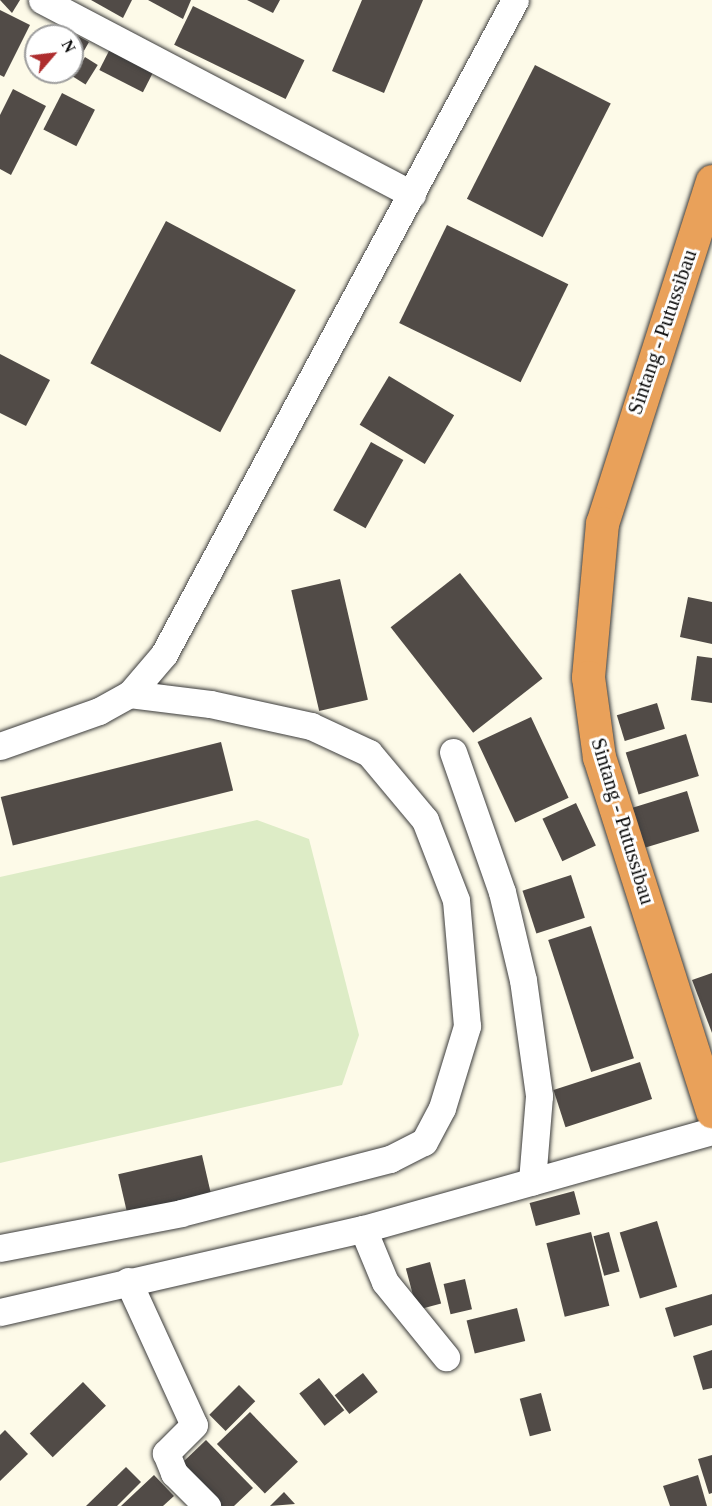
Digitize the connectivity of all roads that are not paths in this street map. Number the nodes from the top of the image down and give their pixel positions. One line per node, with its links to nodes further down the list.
1 (42, 0): 4 (street)
2 (510, 2): 4 (street)
3 (712, 181): 8 (highway, Sintang - Putussibau)
4 (412, 194): 5 (street)
5 (130, 694): 6 (street); 12 (street)
6 (0, 746)
7 (453, 752): 10 (street)
8 (712, 1111)
9 (712, 1131): 10 (street)
10 (532, 1182): 11 (street)
11 (363, 1229): 13 (street); 15 (street)
12 (0, 1248)
13 (128, 1281): 14 (street); 16 (street)
14 (0, 1312)
15 (446, 1357)
16 (207, 1506)

